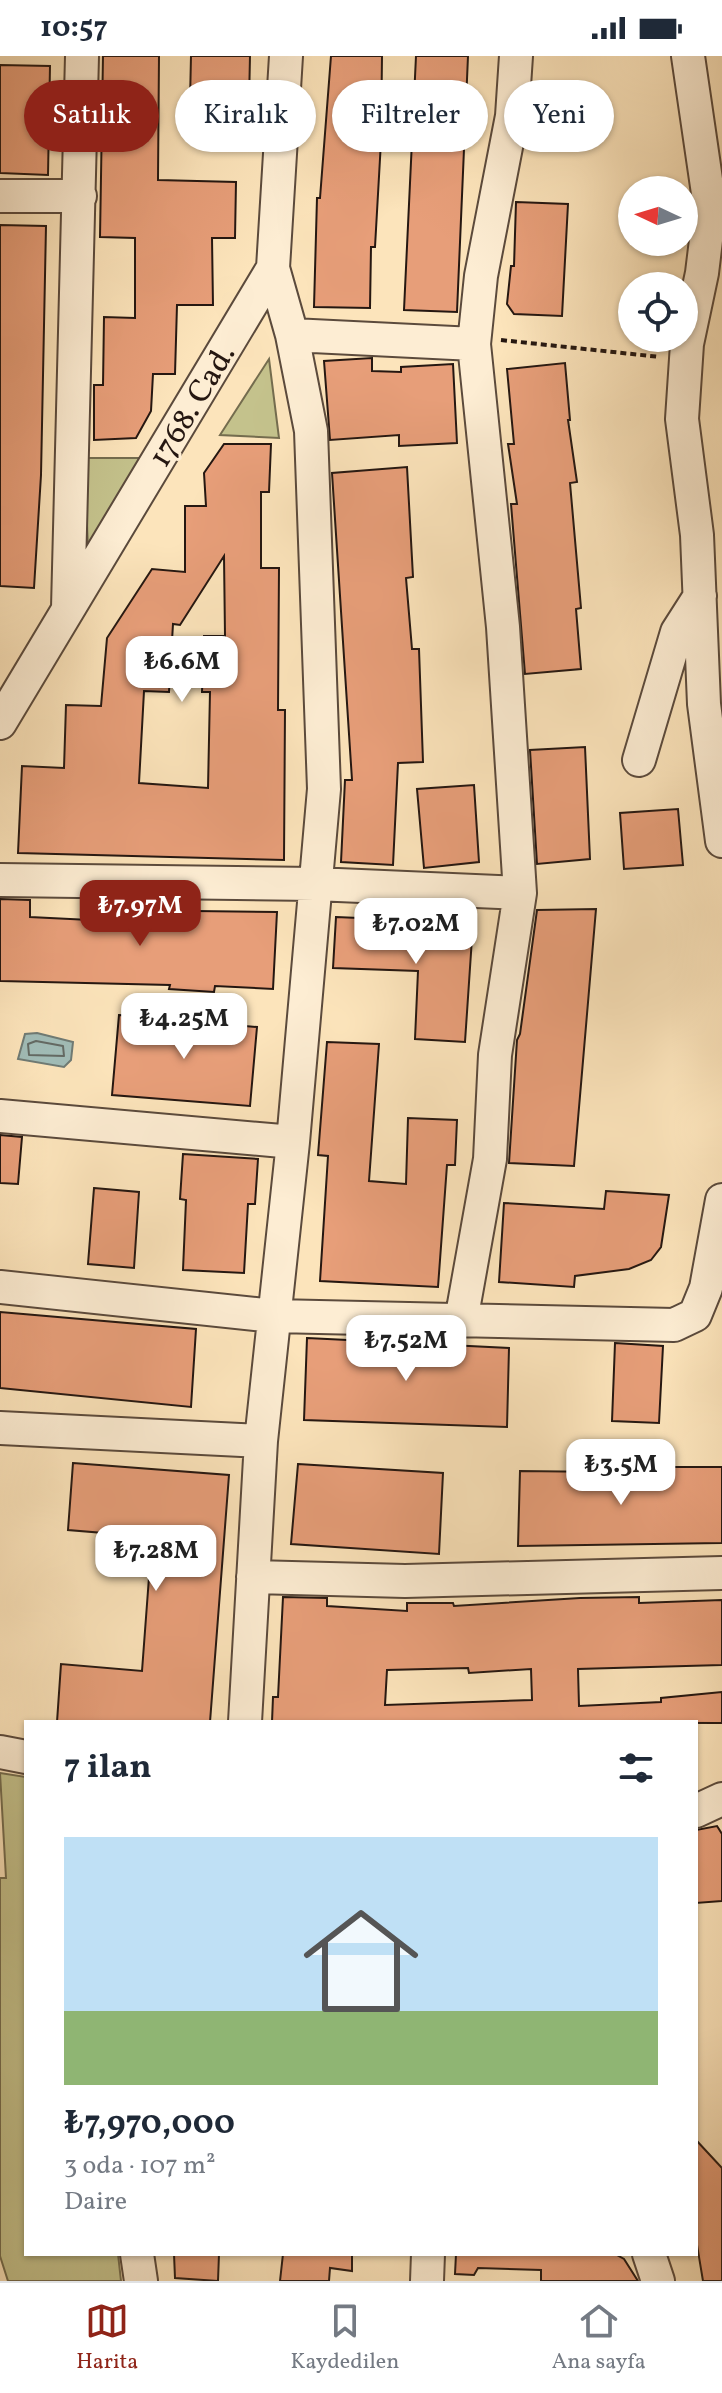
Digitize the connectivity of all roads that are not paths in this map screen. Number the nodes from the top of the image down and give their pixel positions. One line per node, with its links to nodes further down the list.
1 (82, 56): 6 (street)
2 (286, 56): 7 (street, 1768. Cad.)
3 (516, 56): 9 (street)
4 (688, 56): 10 (street)
5 (0, 196): 6 (street)
6 (80, 196): 11 (street)
7 (273, 268): 8 (street); 11 (street, 1768. Cad.)
8 (292, 335): 9 (street); 17 (street)
9 (474, 344): 18 (street)
10 (700, 596): 13 (street); 14 (street)
11 (67, 611): 12 (street, 1768. Cad.)
12 (0, 723)
13 (639, 760)
14 (717, 766): 15 (street)
15 (722, 841)
16 (0, 880): 17 (street)
17 (315, 884): 18 (street); 20 (street)
18 (520, 893): 24 (street)
19 (0, 1116): 20 (street)
20 (293, 1142): 23 (street)
21 (722, 1200): 24 (street)
22 (0, 1287): 23 (street)
23 (274, 1316): 24 (street); 26 (street)
24 (461, 1321)
25 (0, 1428): 26 (street)
26 (261, 1441): 28 (street)
27 (722, 1573): 28 (street)
28 (253, 1577): 29 (street)
29 (245, 1720)
30 (0, 1752): 31 (street)
31 (24, 1757)
32 (722, 1799): 33 (street)
33 (698, 1810)
34 (137, 2256): 37 (street)
35 (428, 2256): 38 (street)
36 (650, 2256): 39 (street)
37 (141, 2281)
38 (427, 2281)
39 (658, 2281)

